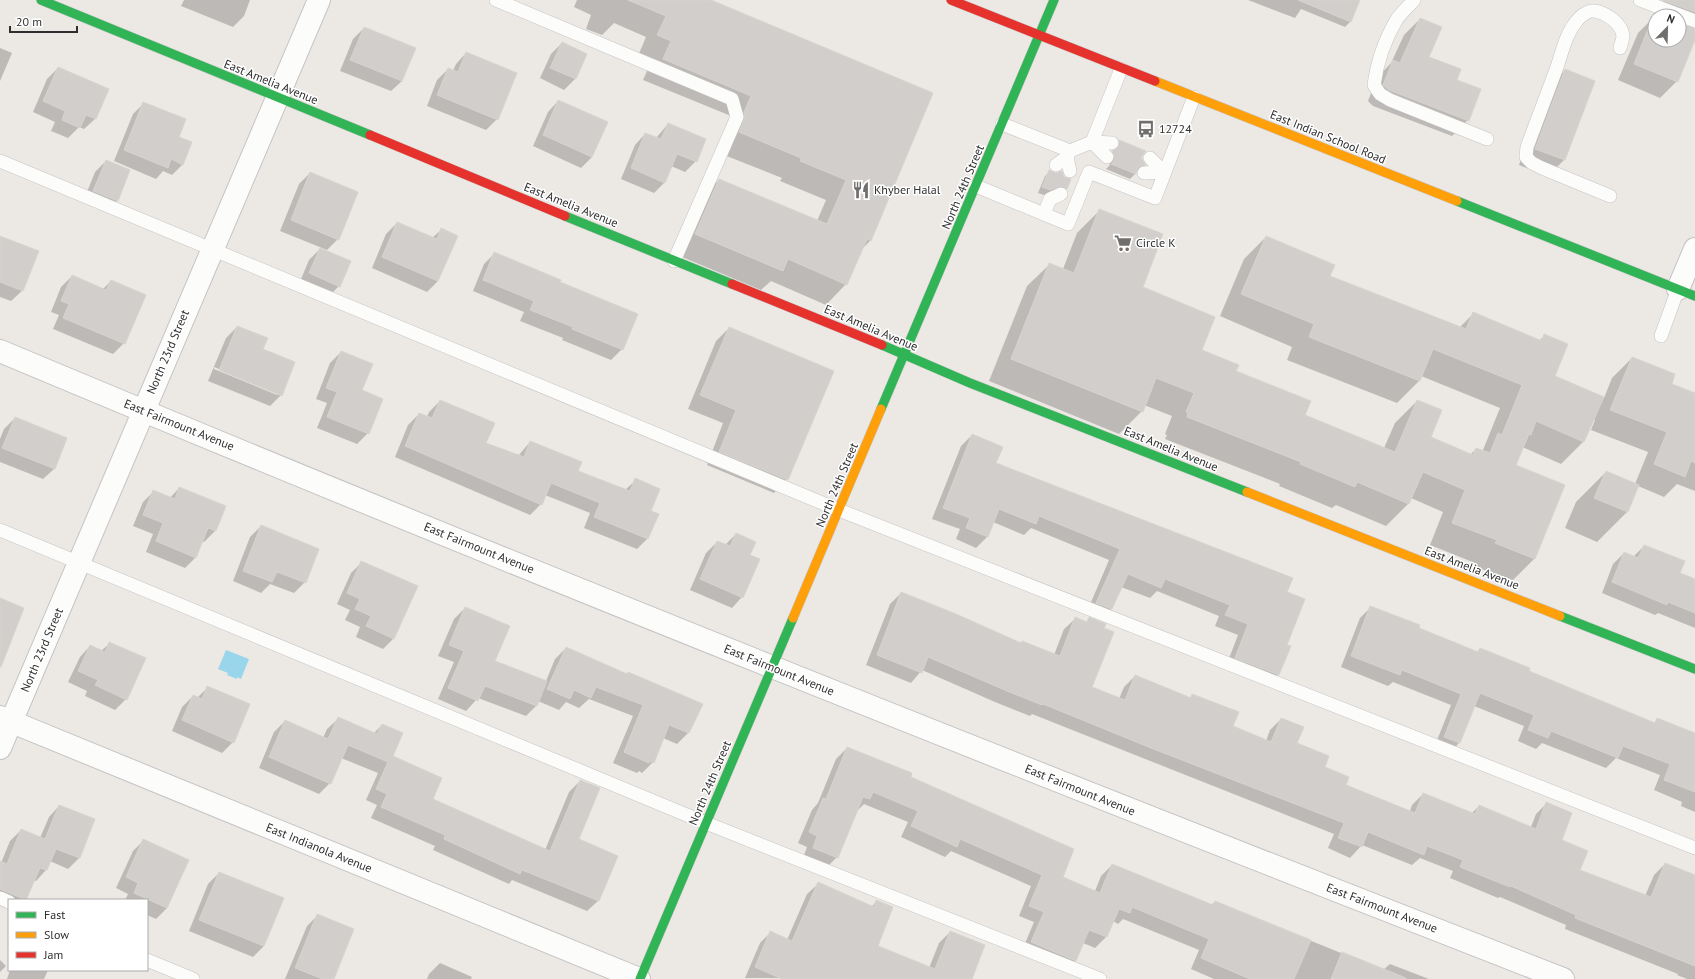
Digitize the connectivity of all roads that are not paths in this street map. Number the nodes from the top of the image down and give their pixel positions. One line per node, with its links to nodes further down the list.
1 (41, 0): 12 (main road, East Amelia Avenue)
2 (319, 0): 12 (street, North 23rd Street)
3 (496, 0): 32 (lane)
4 (952, 0): 9 (main road, East Indian School Road)
5 (1054, 0): 9 (main road, North 24th Street)
6 (1414, 0): 15 (lane)
7 (1640, 0): 8 (lane)
8 (1695, 22)
9 (1039, 35): 11 (main road, East Indian School Road); 14 (main road, North 24th Street)
10 (1620, 48): 28 (lane)
11 (1122, 69): 13 (main road, East Indian School Road); 16 (lane)
12 (277, 97): 30 (street, North 23rd Street); 32 (main road, East Amelia Avenue)
13 (1194, 97): 24 (lane); 33 (main road, East Indian School Road)
14 (1002, 124): 18 (lane); 26 (main road, North 24th Street)
15 (1487, 139)
16 (1092, 142): 17 (lane); 18 (lane); 19 (lane)
17 (1112, 143)
18 (1068, 154): 22 (lane); 23 (lane)
19 (1107, 157)
20 (1150, 158): 24 (lane)
21 (0, 161): 30 (lane)
22 (1056, 166)
23 (1070, 171)
24 (1164, 172): 25 (lane); 29 (lane)
25 (1144, 173)
26 (976, 186): 29 (lane); 36 (main road, North 24th Street)
27 (1053, 194): 29 (lane)
28 (1610, 196)
29 (1044, 214)
30 (212, 248): 37 (street, North 23rd Street); 38 (lane)
31 (1695, 249): 33 (street)
32 (674, 261): 36 (main road, East Amelia Avenue)
33 (1686, 293): 34 (lane)
34 (1661, 336)
35 (0, 350): 37 (street, East Fairmount Avenue)
36 (905, 355): 38 (main road, North 24th Street); 42 (main road, East Amelia Avenue)
37 (143, 411): 40 (street, North 23rd Street); 41 (street, East Fairmount Avenue)
38 (839, 510): 41 (main road, North 24th Street); 46 (lane)
39 (0, 530): 40 (lane)
40 (79, 562): 43 (street, North 23rd Street); 45 (lane)
41 (772, 668): 45 (main road, North 24th Street); 51 (street, East Fairmount Avenue)
42 (1695, 669)
43 (6, 719): 44 (street, North 23rd Street); 49 (street, East Indianola Avenue)
44 (0, 748)
45 (706, 823): 49 (main road, North 24th Street); 50 (lane)
46 (1695, 848)
47 (148, 960): 48 (lane)
48 (193, 979)
49 (640, 979)
50 (1100, 979)
51 (1562, 979)

